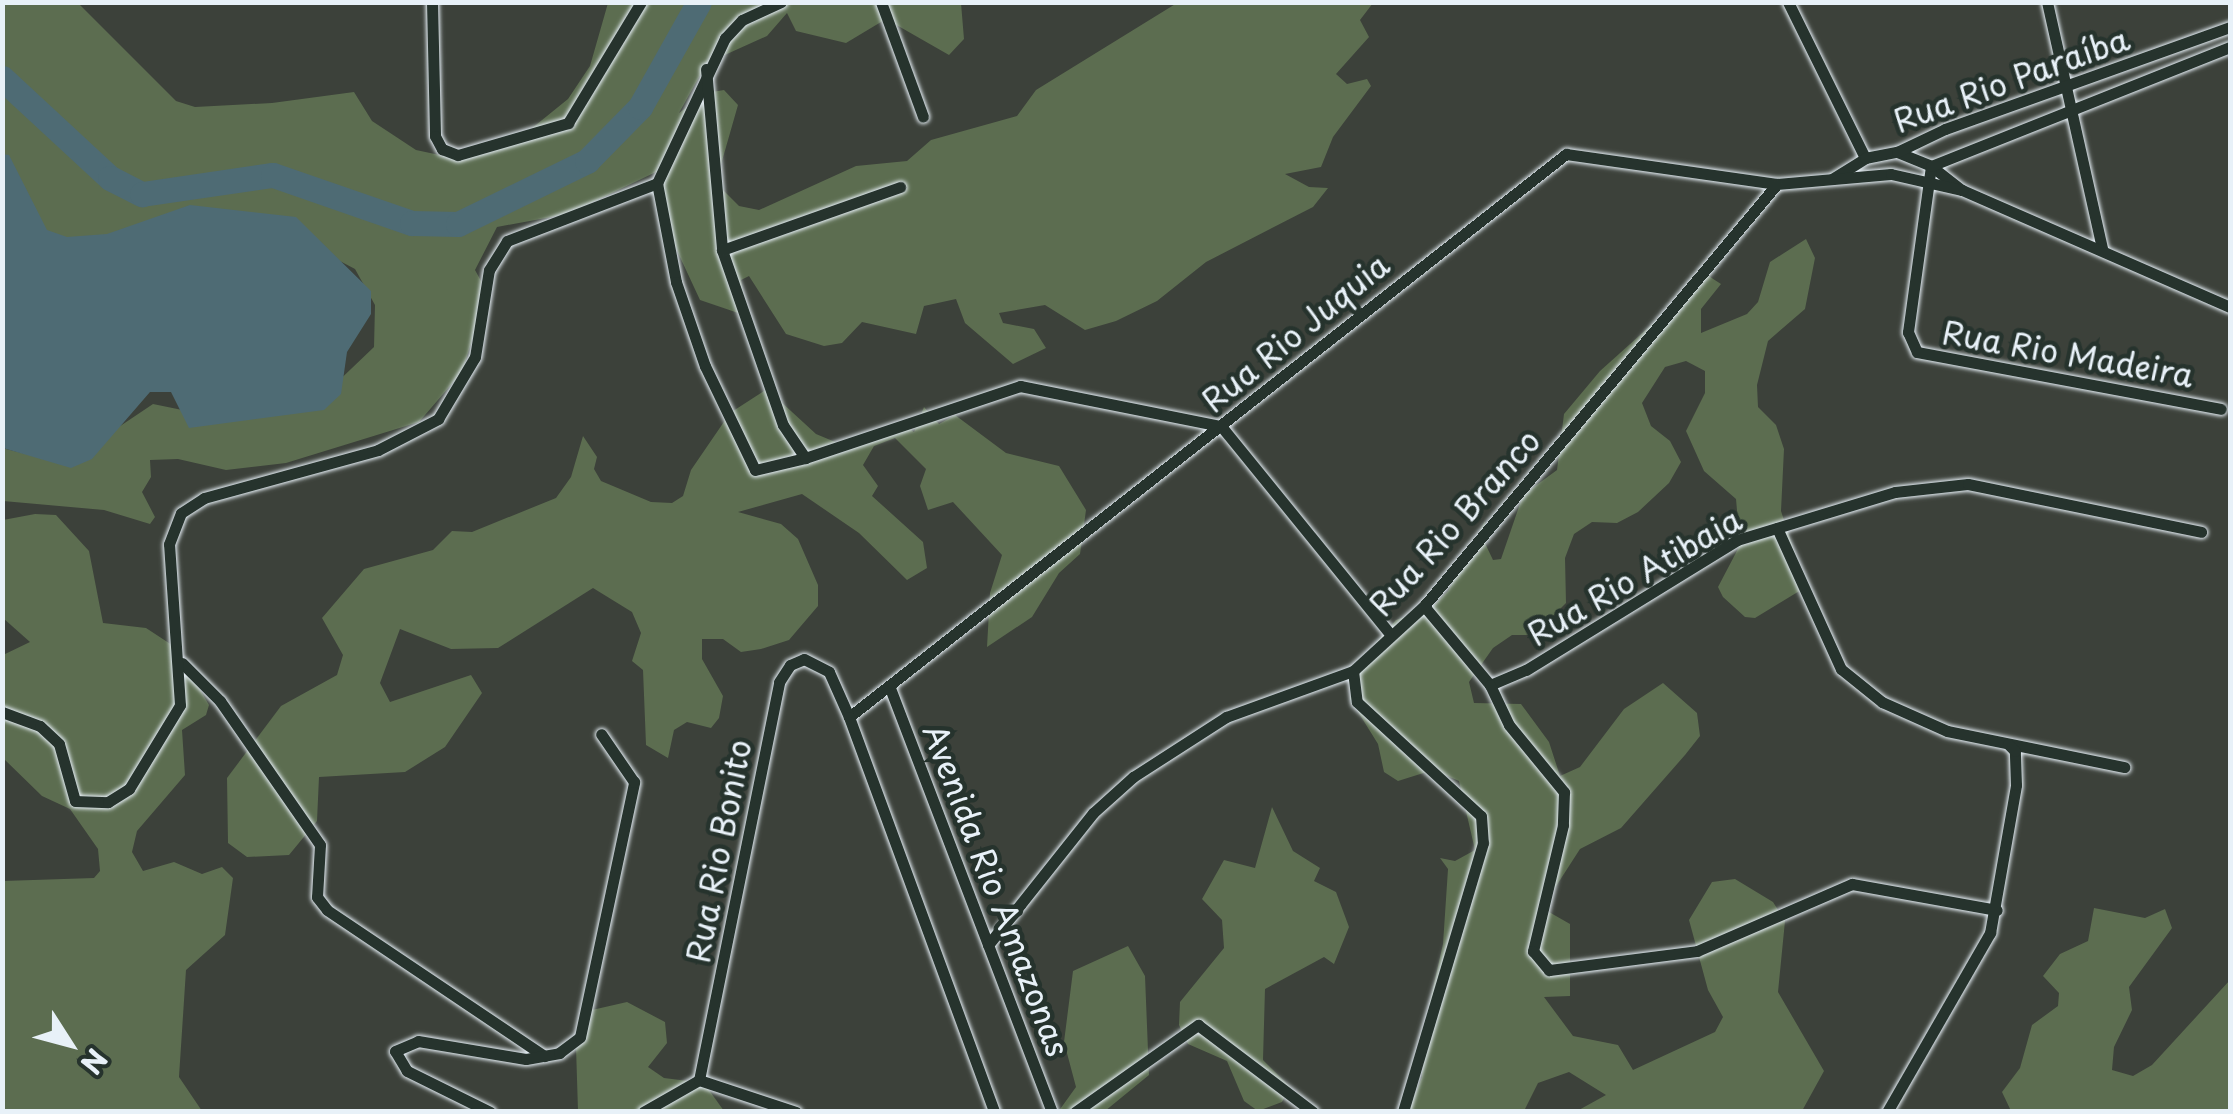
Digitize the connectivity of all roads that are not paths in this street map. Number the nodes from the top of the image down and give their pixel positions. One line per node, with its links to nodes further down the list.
1 (432, 2): 2 (street)
2 (641, 2)
3 (781, 2): 9 (street)
4 (881, 2): 12 (street)
5 (1788, 2): 14 (street)
6 (2047, 2): 10 (street)
7 (2230, 27): 10 (street, Rua Rio Paraíba)
8 (2230, 47): 11 (street, Rua Rio Paraíba)
9 (706, 69): 19 (street); 25 (street)
10 (2068, 86): 11 (street); 13 (street, Rua Rio Paraíba)
11 (2073, 105): 15 (street, Rua Rio Paraíba); 24 (street)
12 (923, 117)
13 (1897, 152): 14 (street, Rua Rio Paraíba); 15 (street); 16 (street)
14 (1865, 158): 18 (street, Rua Rio Juquia)
15 (1931, 166): 21 (street, Rua Rio Madeira); 23 (street)
16 (1892, 174): 17 (street, Rua Rio Paraíba); 21 (street)
17 (1863, 178): 18 (street, Rua Rio Juquia)
18 (1828, 181): 20 (street, Rua Rio Juquia)
19 (657, 184): 29 (street); 34 (street)
20 (1777, 184): 28 (street, Rua Rio Juquia); 32 (street, Rua Rio Branco)
21 (1923, 186): 23 (street); 27 (street, Rua Rio Madeira)
22 (900, 187): 25 (street)
23 (1962, 190): 24 (street)
24 (2102, 249): 26 (street)
25 (722, 250): 29 (street)
26 (2230, 307)
27 (2221, 409)
28 (1221, 426): 29 (street); 33 (street); 37 (street, Rua Rio Juquia)
29 (805, 458)
30 (1777, 528): 31 (street, Rua Rio Atibaia); 36 (street, Rua Rio Atibaia); 41 (street)
31 (2201, 532)
32 (1424, 606): 33 (street, Rua Rio Branco); 36 (street)
33 (1391, 635): 35 (street, Rua Rio Branco)
34 (182, 662): 38 (street); 45 (street)
35 (1353, 671): 44 (street, Rua Rio Branco); 54 (street)
36 (1490, 686): 43 (street)
37 (890, 688): 39 (street, Rua Rio Juquia); 44 (street, Avenida Rio Amazonas)
38 (2, 712)
39 (849, 718): 46 (street, Rua Rio Bonito); 50 (street)
40 (601, 734): 45 (street)
41 (2008, 743): 42 (street); 43 (street)
42 (2124, 766)
43 (1997, 910): 55 (street)
44 (988, 945): 51 (street, Avenida Rio Amazonas)
45 (544, 1056): 47 (street)
46 (700, 1080): 48 (street); 49 (street)
47 (490, 1112)
48 (643, 1112)
49 (796, 1112)
50 (994, 1112)
51 (1052, 1112)
52 (1074, 1112): 53 (street)
53 (1313, 1112)
54 (1402, 1112)
55 (1887, 1112)

